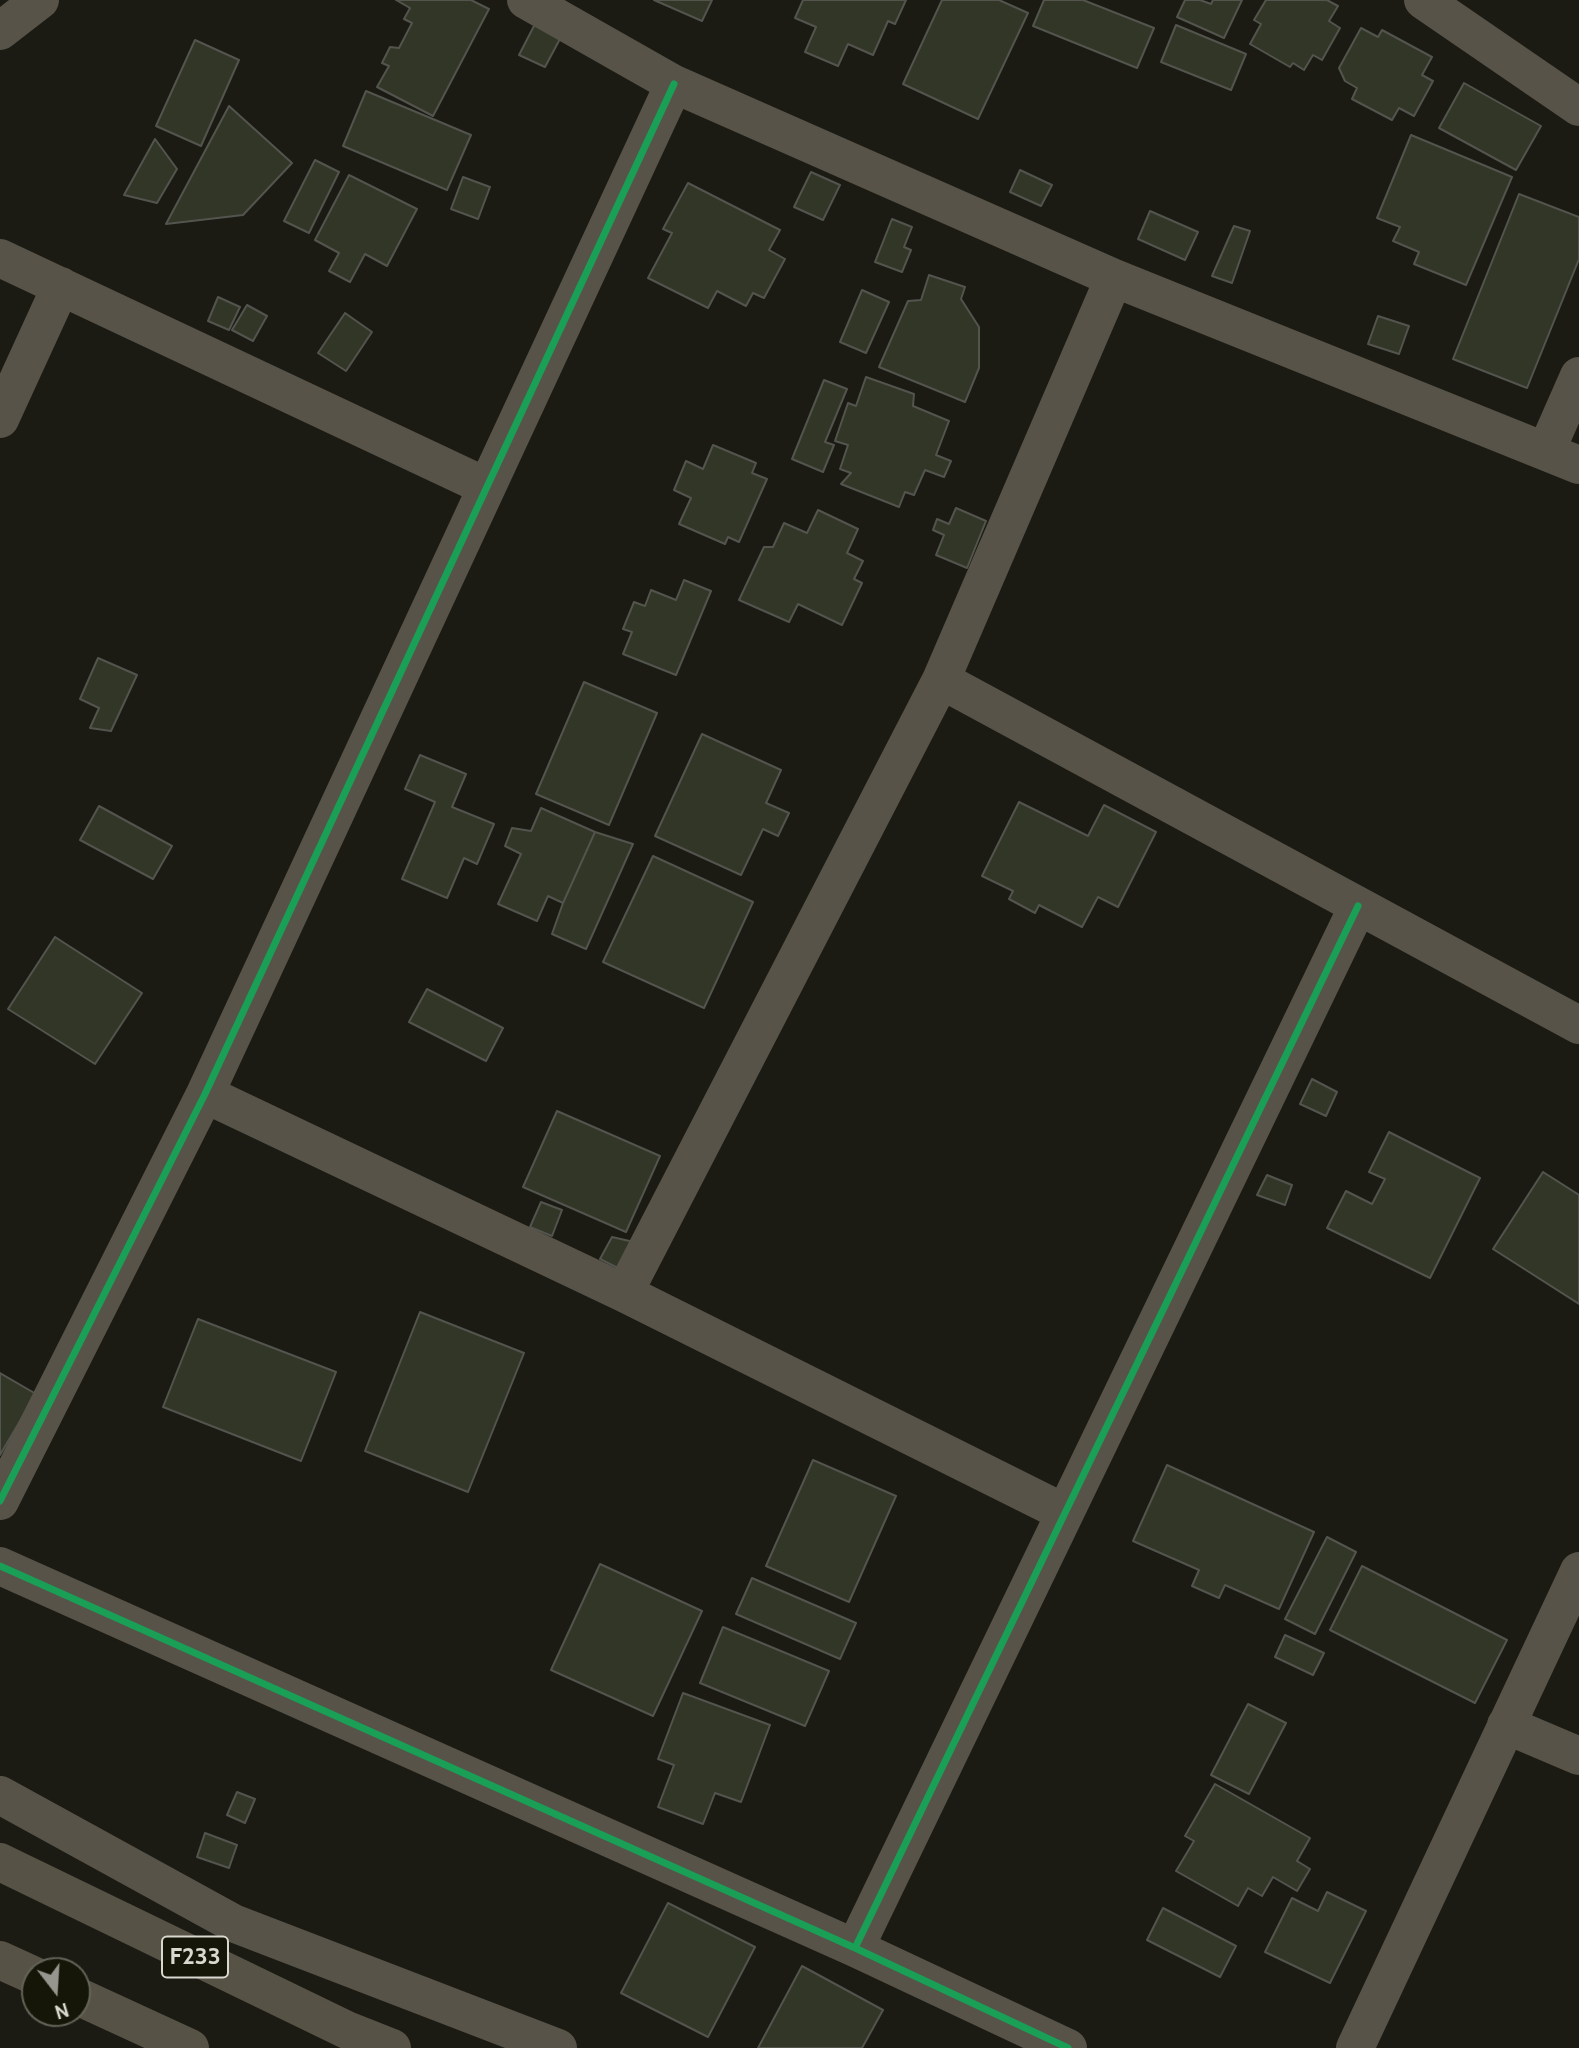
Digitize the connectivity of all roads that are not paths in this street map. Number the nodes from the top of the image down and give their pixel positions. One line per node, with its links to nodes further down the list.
1 (40, 0): 4 (street)
2 (526, 0): 5 (street)
3 (1423, 0): 6 (street)
4 (0, 32)
5 (674, 84): 8 (street); 13 (street)
6 (1579, 107)
7 (0, 258): 9 (street)
8 (1114, 278): 12 (street); 14 (street)
9 (61, 286): 11 (street); 13 (street)
10 (1579, 376): 12 (street)
11 (0, 419)
12 (1562, 458)
13 (487, 487): 17 (street)
14 (941, 680): 15 (street); 18 (street)
15 (1358, 906): 16 (street); 20 (street)
16 (1579, 1026)
17 (205, 1094): 18 (street); 19 (street)
18 (624, 1293): 20 (street)
19 (0, 1502)
20 (1065, 1513): 27 (street)
21 (0, 1566): 27 (street)
22 (1579, 1572): 23 (street)
23 (1506, 1725): 24 (street); 35 (street)
24 (1579, 1756)
25 (0, 1795): 33 (street)
26 (0, 1862): 32 (main road, F233)
27 (855, 1948): 34 (street)
28 (0, 1960): 29 (main road)
29 (21, 1970)
30 (91, 2002): 31 (main road)
31 (190, 2048)
32 (392, 2048)
33 (558, 2048)
34 (1068, 2048)
35 (1354, 2048)

